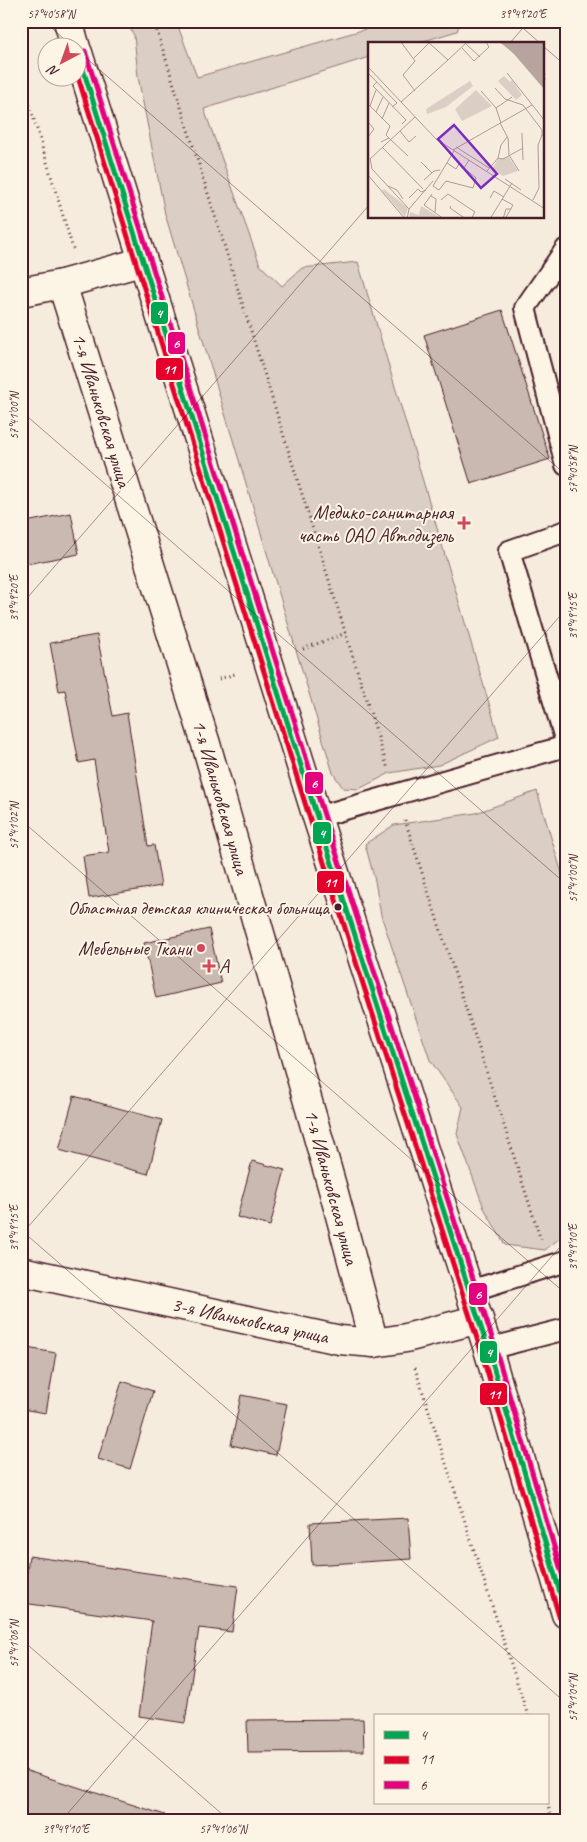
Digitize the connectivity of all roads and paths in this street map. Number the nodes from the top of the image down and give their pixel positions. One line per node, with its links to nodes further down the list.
1 (68, 21): 3 (main road)
2 (154, 21): 12 (path)
3 (73, 38)
4 (21, 76): 8 (path)
5 (88, 86): 7 (main road)
6 (566, 249): 10 (lane)
7 (141, 262): 8 (main road); 19 (main road)
8 (72, 281): 9 (main road); 25 (main road, 1-я Иваньковская улица)
9 (21, 292)
10 (566, 464)
11 (566, 531): 16 (lane)
12 (346, 633): 13 (path); 18 (path)
13 (303, 649)
14 (235, 674): 15 (path)
15 (218, 679)
16 (566, 742)
17 (566, 746): 18 (lane)
18 (396, 793): 19 (lane); 20 (path)
19 (317, 817): 22 (main road)
20 (558, 1264): 22 (lane)
21 (21, 1271): 25 (main road, 3-я Иваньковская улица)
22 (470, 1291): 23 (main road)
23 (479, 1319): 25 (main road, 3-я Иваньковская улица); 26 (main road)
24 (566, 1329): 26 (lane)
25 (374, 1343)
26 (488, 1349): 28 (main road)
27 (414, 1366): 30 (path)
28 (561, 1576): 29 (main road)
29 (566, 1614)
30 (527, 1714)
31 (548, 1804): 32 (path)
32 (551, 1821)

